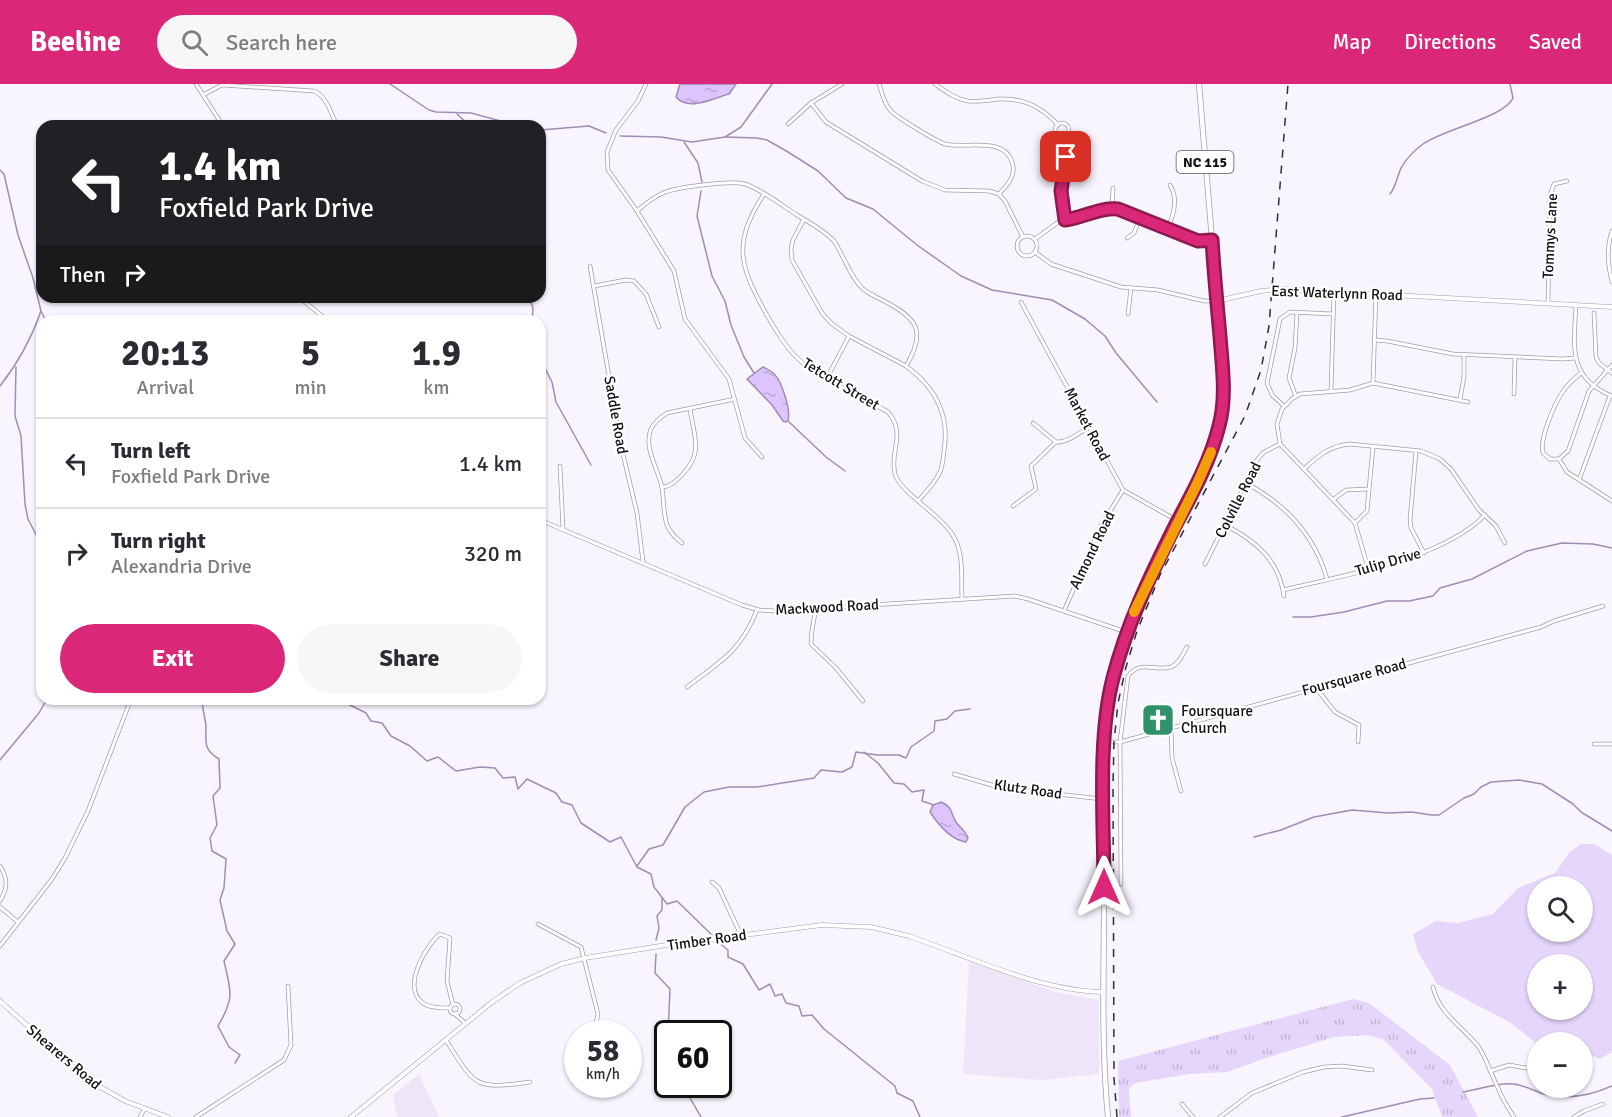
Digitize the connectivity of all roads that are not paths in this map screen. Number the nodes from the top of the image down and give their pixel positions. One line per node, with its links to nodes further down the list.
1 (196, 84): 7 (street)
2 (646, 84): 20 (street)
3 (842, 84): 8 (street)
4 (879, 84): 18 (street)
5 (934, 84): 12 (street)
6 (1200, 84): 29 (main road, NC 115)
7 (203, 95): 9 (street); 10 (street)
8 (811, 103): 11 (street); 18 (street)
9 (219, 120)
10 (334, 120)
11 (789, 124)
12 (1058, 125): 13 (street); 13 (street)
13 (1063, 137): 23 (street)
14 (1567, 181): 43 (street, Tommys Lane)
15 (1170, 185): 24 (street)
16 (1113, 188): 19 (street)
17 (764, 194): 20 (street); 22 (street); 61 (street, Tetcott Street)
18 (999, 194): 26 (street)
19 (1112, 208): 21 (street); 23 (street)
20 (637, 211): 68 (street)
21 (1140, 218): 24 (street); 27 (street)
22 (804, 219): 52 (street); 58 (street)
23 (1065, 220): 28 (street)
24 (1167, 229): 29 (street)
25 (1612, 231): 32 (street)
26 (1023, 237): 28 (street); 30 (street)
27 (1127, 238)
28 (1035, 239): 30 (street)
29 (1212, 240): 40 (main road, NC 115)
30 (1035, 252): 35 (street, East Waterlynn Road)
31 (590, 266): 34 (street, Saddle Road)
32 (1611, 272): 33 (street)
33 (1612, 282)
34 (594, 286): 51 (street); 101 (street, Saddle Road)
35 (1131, 288): 40 (street, East Waterlynn Road); 47 (street)
36 (1305, 290): 37 (street, East Waterlynn Road); 39 (street); 40 (street, East Waterlynn Road)
37 (1334, 291): 38 (street, East Waterlynn Road); 39 (street)
38 (1376, 293): 43 (street, East Waterlynn Road); 53 (street)
39 (1332, 298): 48 (street)
40 (1217, 301): 93 (main road, NC 115)
41 (1021, 302): 74 (street, Market Road)
42 (306, 303): 50 (street)
43 (1548, 303): 44 (street, East Waterlynn Road)
44 (1576, 304): 45 (street, East Waterlynn Road); 56 (street)
45 (1612, 307)
46 (1297, 313): 48 (street); 67 (street); 71 (street)
47 (1128, 314)
48 (1333, 314): 64 (street)
49 (1594, 314): 59 (street)
50 (321, 315)
51 (659, 327)
52 (849, 336): 58 (street); 61 (street)
53 (1374, 340): 54 (street); 62 (street)
54 (1464, 354): 55 (street); 69 (street)
55 (1515, 357): 56 (street); 65 (street)
56 (1575, 358): 60 (street)
57 (1612, 365): 59 (street)
58 (906, 366): 88 (street)
59 (1610, 371): 63 (street)
60 (1581, 373): 63 (street); 80 (street)
61 (827, 378): 88 (street, Tetcott Street)
62 (1373, 383): 64 (street); 69 (street)
63 (1592, 386): 66 (street); 80 (street)
64 (1331, 392): 67 (street)
65 (1514, 394)
66 (1611, 396): 83 (street)
67 (1296, 397): 71 (street)
68 (735, 399): 72 (street); 79 (street)
69 (1460, 399): 70 (street)
70 (1468, 402)
71 (1284, 406): 76 (street)
72 (690, 409): 85 (street); 85 (street)
73 (1033, 423): 75 (street)
74 (1089, 427): 75 (street); 87 (street, Market Road)
75 (1056, 442): 91 (street)
76 (1280, 444): 82 (street); 84 (street, Colville Road)
77 (1373, 447): 78 (street); 82 (street); 86 (street)
78 (1416, 451): 92 (street); 100 (street)
79 (762, 457)
80 (1559, 459): 83 (street)
81 (560, 466): 97 (street)
82 (1304, 469): 89 (street)
83 (1579, 480): 90 (street)
84 (1246, 483): 96 (street, Colville Road); 104 (street)
85 (662, 487): 98 (street)
86 (1369, 489): 89 (street); 95 (street)
87 (1123, 490): 93 (street); 111 (street, Almond Road)
88 (919, 500): 107 (street, Tetcott Street)
89 (1334, 500): 95 (street)
90 (1612, 501)
91 (1013, 506)
92 (1485, 515): 99 (street); 100 (street, Tulip Drive)
93 (1178, 521): 112 (main road, NC 115)
94 (546, 522): 97 (street, Mackwood Road)
95 (1355, 524): 103 (street)
96 (1225, 525): 102 (street, Colville Road); 105 (street)
97 (563, 529): 101 (street, Mackwood Road)
98 (682, 543)
99 (1505, 543)
100 (1424, 553): 103 (street, Tulip Drive)
101 (643, 564): 110 (street, Mackwood Road)
102 (1205, 564)
103 (1368, 568): 104 (street, Tulip Drive)
104 (1327, 579): 105 (street, Tulip Drive)
105 (1283, 590): 106 (street)
106 (1284, 596)
107 (962, 599): 109 (street, Mackwood Road); 111 (street, Mackwood Road)
108 (1603, 606): 115 (street, Foursquare Road)
109 (816, 609): 110 (street, Mackwood Road); 116 (street)
110 (757, 610): 114 (street)
111 (1064, 611): 112 (street, Mackwood Road)
112 (1126, 632): 119 (main road, NC 115)
113 (1187, 647): 120 (street)
114 (687, 687)
115 (1316, 688): 118 (street, Foursquare Road); 121 (street)
116 (863, 701)
117 (129, 705): 132 (street)
118 (1171, 729): 120 (street, Foursquare Road); 125 (street)
119 (1104, 742): 120 (street, Foursquare Road); 126 (main road, NC 115)
120 (1120, 742): 129 (street)
121 (1358, 742)
122 (1594, 744): 123 (street)
123 (1612, 744)
124 (954, 774): 126 (street, Klutz Road)
125 (1181, 791)
126 (1103, 799): 139 (main road, NC 115)
127 (0, 866): 130 (street)
128 (712, 882): 134 (street)
129 (1121, 884)
130 (0, 901)
131 (0, 907): 132 (street)
132 (18, 922): 135 (street)
133 (538, 924): 136 (street)
134 (741, 935): 136 (street, Timber Road); 139 (street, Timber Road)
135 (0, 946)
136 (585, 958): 143 (street); 144 (street, Timber Road)
137 (288, 986): 155 (street)
138 (1434, 987): 148 (street)
139 (1104, 993): 157 (main road, NC 115)
140 (0, 1001): 152 (street, Shearers Road)
141 (451, 1006): 141 (street); 142 (street); 142 (street)
142 (457, 1013): 144 (street)
143 (597, 1020)
144 (464, 1022): 145 (street, Timber Road)
145 (446, 1040): 149 (street); 156 (street, Timber Road)
146 (1527, 1068): 148 (street)
147 (1372, 1070): 159 (street)
148 (1490, 1071): 160 (street)
149 (530, 1082)
150 (1182, 1104): 158 (street)
151 (1603, 1104): 161 (street)
152 (145, 1108): 153 (street); 154 (street, Shearers Road)
153 (140, 1117)
154 (168, 1117)
155 (196, 1117)
156 (351, 1117)
157 (1108, 1117)
158 (1193, 1117)
159 (1220, 1117)
160 (1514, 1117)
161 (1574, 1117)

